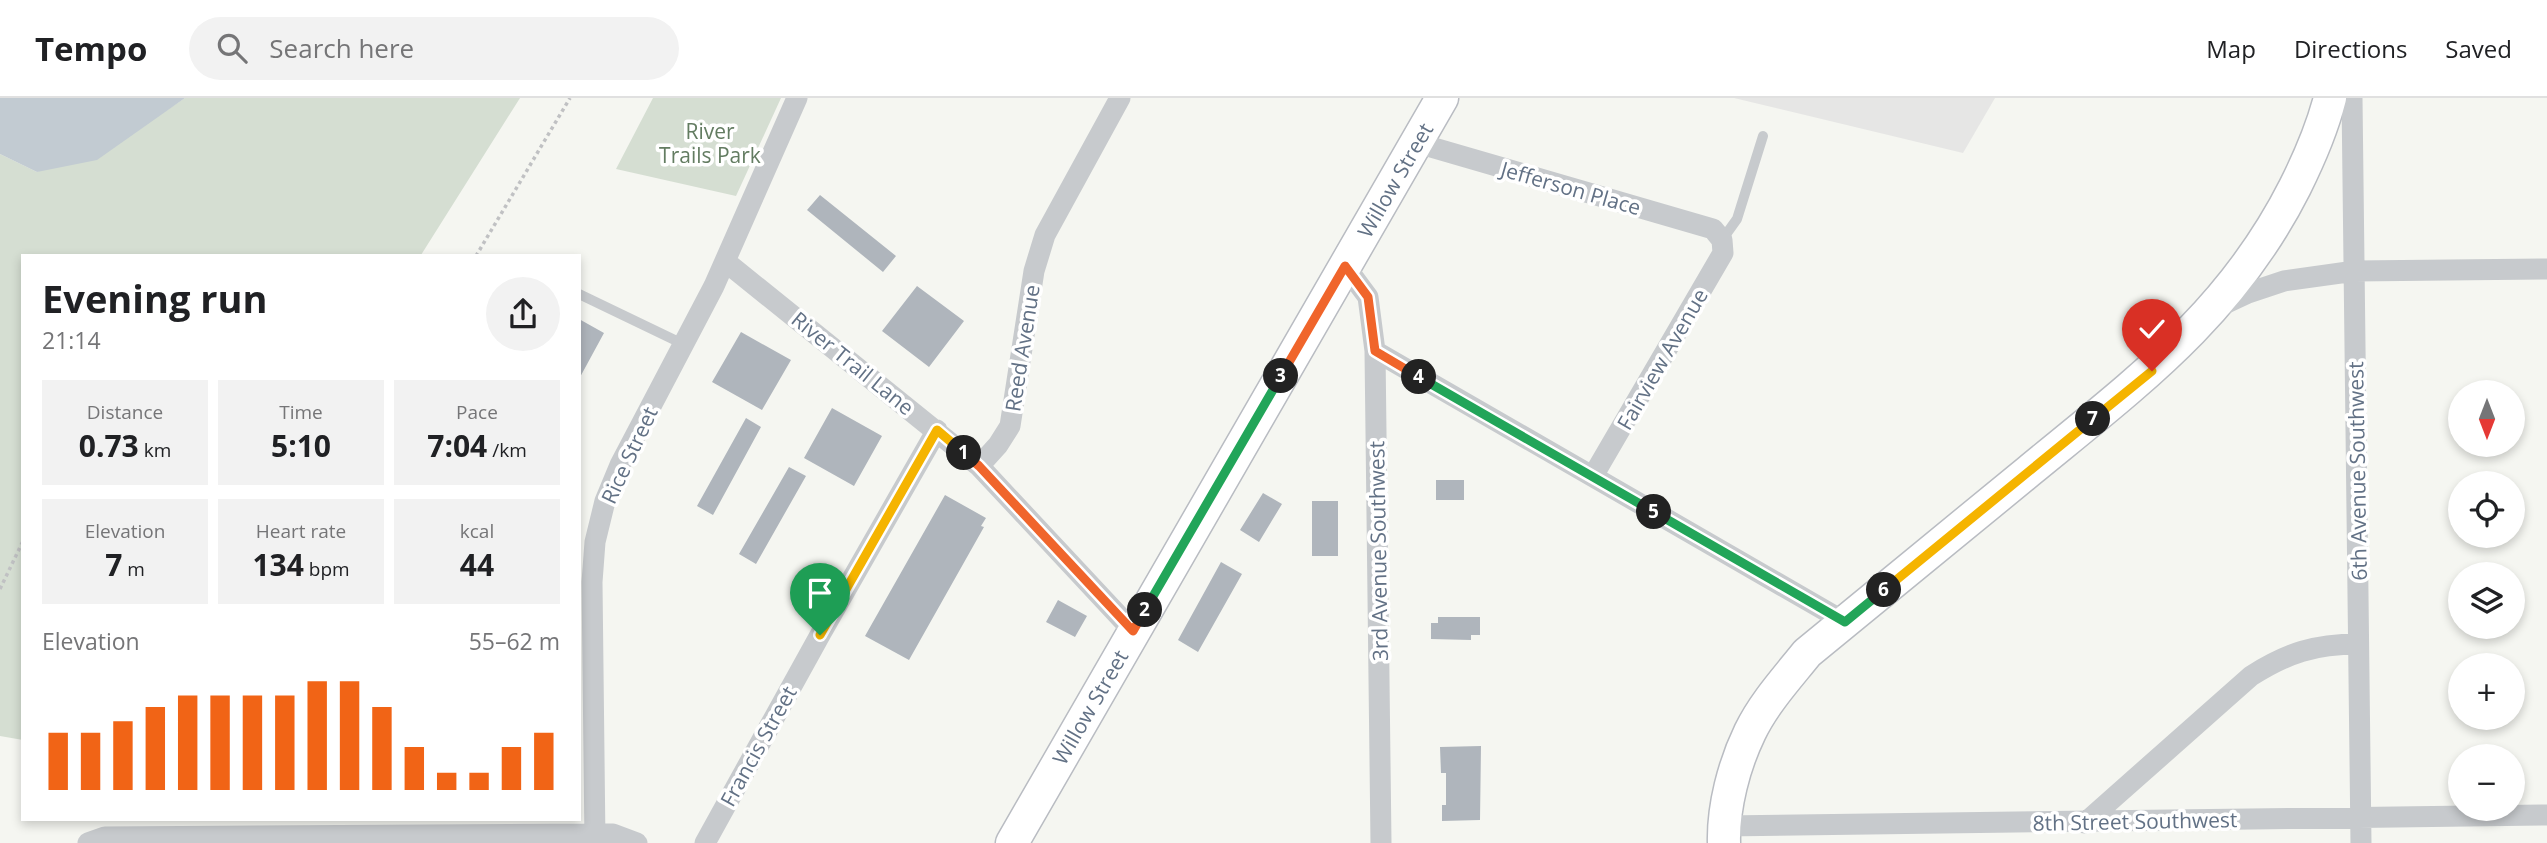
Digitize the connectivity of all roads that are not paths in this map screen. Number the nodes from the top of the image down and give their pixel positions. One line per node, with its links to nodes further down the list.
1 (797, 98): 9 (street, Rice Street)
2 (1120, 98): 18 (street, Reed Avenue)
3 (1442, 98): 7 (street, Willow Street)
4 (2330, 98): 14 (street)
5 (2352, 98): 12 (street, 6th Avenue Southwest)
6 (1763, 136): 8 (lane)
7 (1417, 143): 8 (street, Jefferson Place); 10 (street, Willow Street)
8 (1722, 240): 19 (street, Fairview Avenue)
9 (726, 262): 15 (street, Rice Street); 17 (street, River Trail Lane)
10 (1345, 266): 16 (street, 3rd Avenue Southwest); 21 (street, Willow Street)
11 (2547, 269): 12 (street)
12 (2355, 271): 14 (street); 22 (street, 6th Avenue Southwest)
13 (581, 295): 15 (lane)
14 (2213, 310): 20 (street)
15 (683, 344): 29 (street, Rice Street)
16 (1375, 351): 19 (street); 34 (street, 3rd Avenue Southwest)
17 (937, 430): 18 (street, River Trail Lane); 32 (street, Francis Street)
18 (979, 466): 21 (street)
19 (1593, 476): 20 (street)
20 (1845, 622): 28 (street)
21 (1133, 631): 33 (street, Willow Street)
22 (2358, 644): 24 (street, 6th Avenue Southwest); 25 (street)
23 (2547, 815): 24 (street, 8th Street Southwest)
24 (2361, 817): 25 (street, 8th Street Southwest); 35 (street, 6th Avenue Southwest)
25 (2085, 823): 27 (street, 8th Street Southwest)
26 (335, 833): 29 (street); 30 (street)
27 (2043, 833): 28 (street, 8th Street Southwest)
28 (1723, 835)
29 (595, 839): 31 (street)
30 (88, 843)
31 (637, 843)
32 (705, 843)
33 (1012, 843)
34 (1381, 843)
35 (2361, 843)

